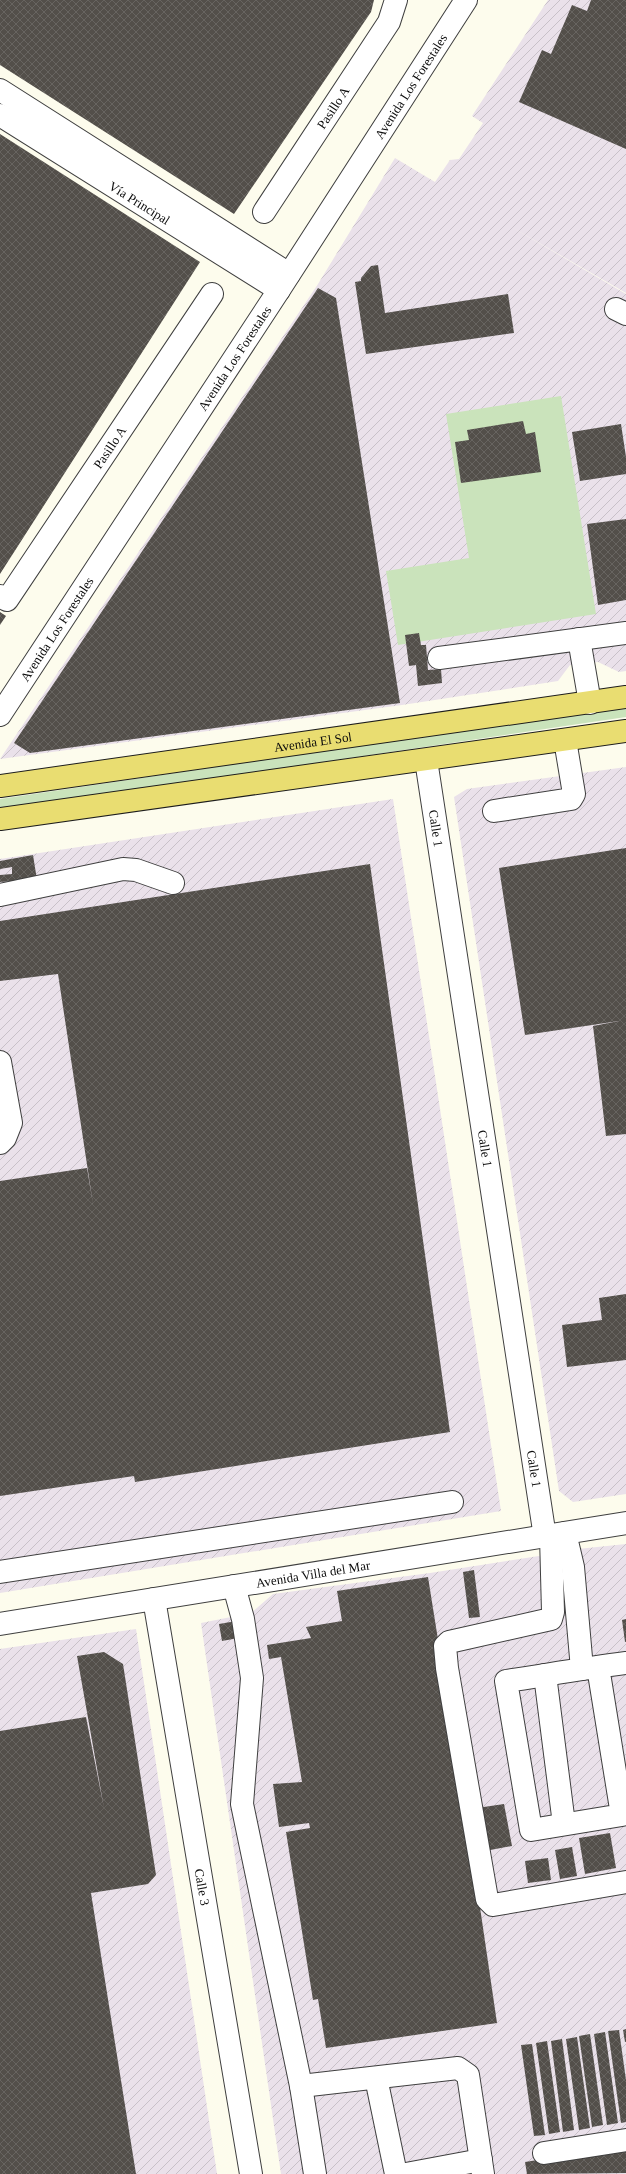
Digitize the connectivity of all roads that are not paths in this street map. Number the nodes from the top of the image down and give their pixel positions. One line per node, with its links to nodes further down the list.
1 (396, 0): 5 (street, Pasillo A)
2 (466, 0): 6 (street, Avenida Los Forestales)
3 (0, 90): 6 (street)
4 (0, 114): 6 (street, Vía Principal)
5 (264, 212)
6 (284, 282): 14 (street, Avenida Los Forestales)
7 (212, 294): 8 (street, Pasillo A)
8 (3, 598)
9 (626, 633): 10 (street)
10 (580, 639): 11 (street); 13 (street)
11 (439, 658)
12 (626, 697): 13 (main road, Avenida El Sol)
13 (590, 703): 18 (main road, Avenida El Sol)
14 (0, 715)
15 (626, 731): 16 (main road)
16 (565, 740): 17 (main road); 19 (street)
17 (426, 760): 20 (main road); 27 (street, Calle 1)
18 (0, 786)
19 (494, 811)
20 (0, 819)
21 (173, 883): 22 (street)
22 (0, 895)
23 (0, 1062): 24 (street)
24 (0, 1143)
25 (452, 1502): 28 (street)
26 (626, 1523): 27 (street, Avenida Villa del Mar)
27 (554, 1535): 29 (street, Avenida Villa del Mar); 33 (street); 37 (street)
28 (0, 1572)
29 (234, 1586): 30 (street, Avenida Villa del Mar); 39 (street)
30 (154, 1599): 31 (street, Avenida Villa del Mar); 43 (street, Calle 3)
31 (0, 1624)
32 (626, 1663): 33 (street)
33 (590, 1668): 34 (street); 35 (street)
34 (545, 1675): 36 (street); 36 (street)
35 (624, 1814): 36 (street)
36 (564, 1824)
37 (626, 1882)
38 (376, 2078): 39 (street); 42 (street); 45 (street)
39 (301, 2086): 44 (street)
40 (626, 2140): 41 (street)
41 (544, 2154)
42 (482, 2167): 46 (street)
43 (251, 2174)
44 (315, 2174)
45 (396, 2174)
46 (406, 2174)

